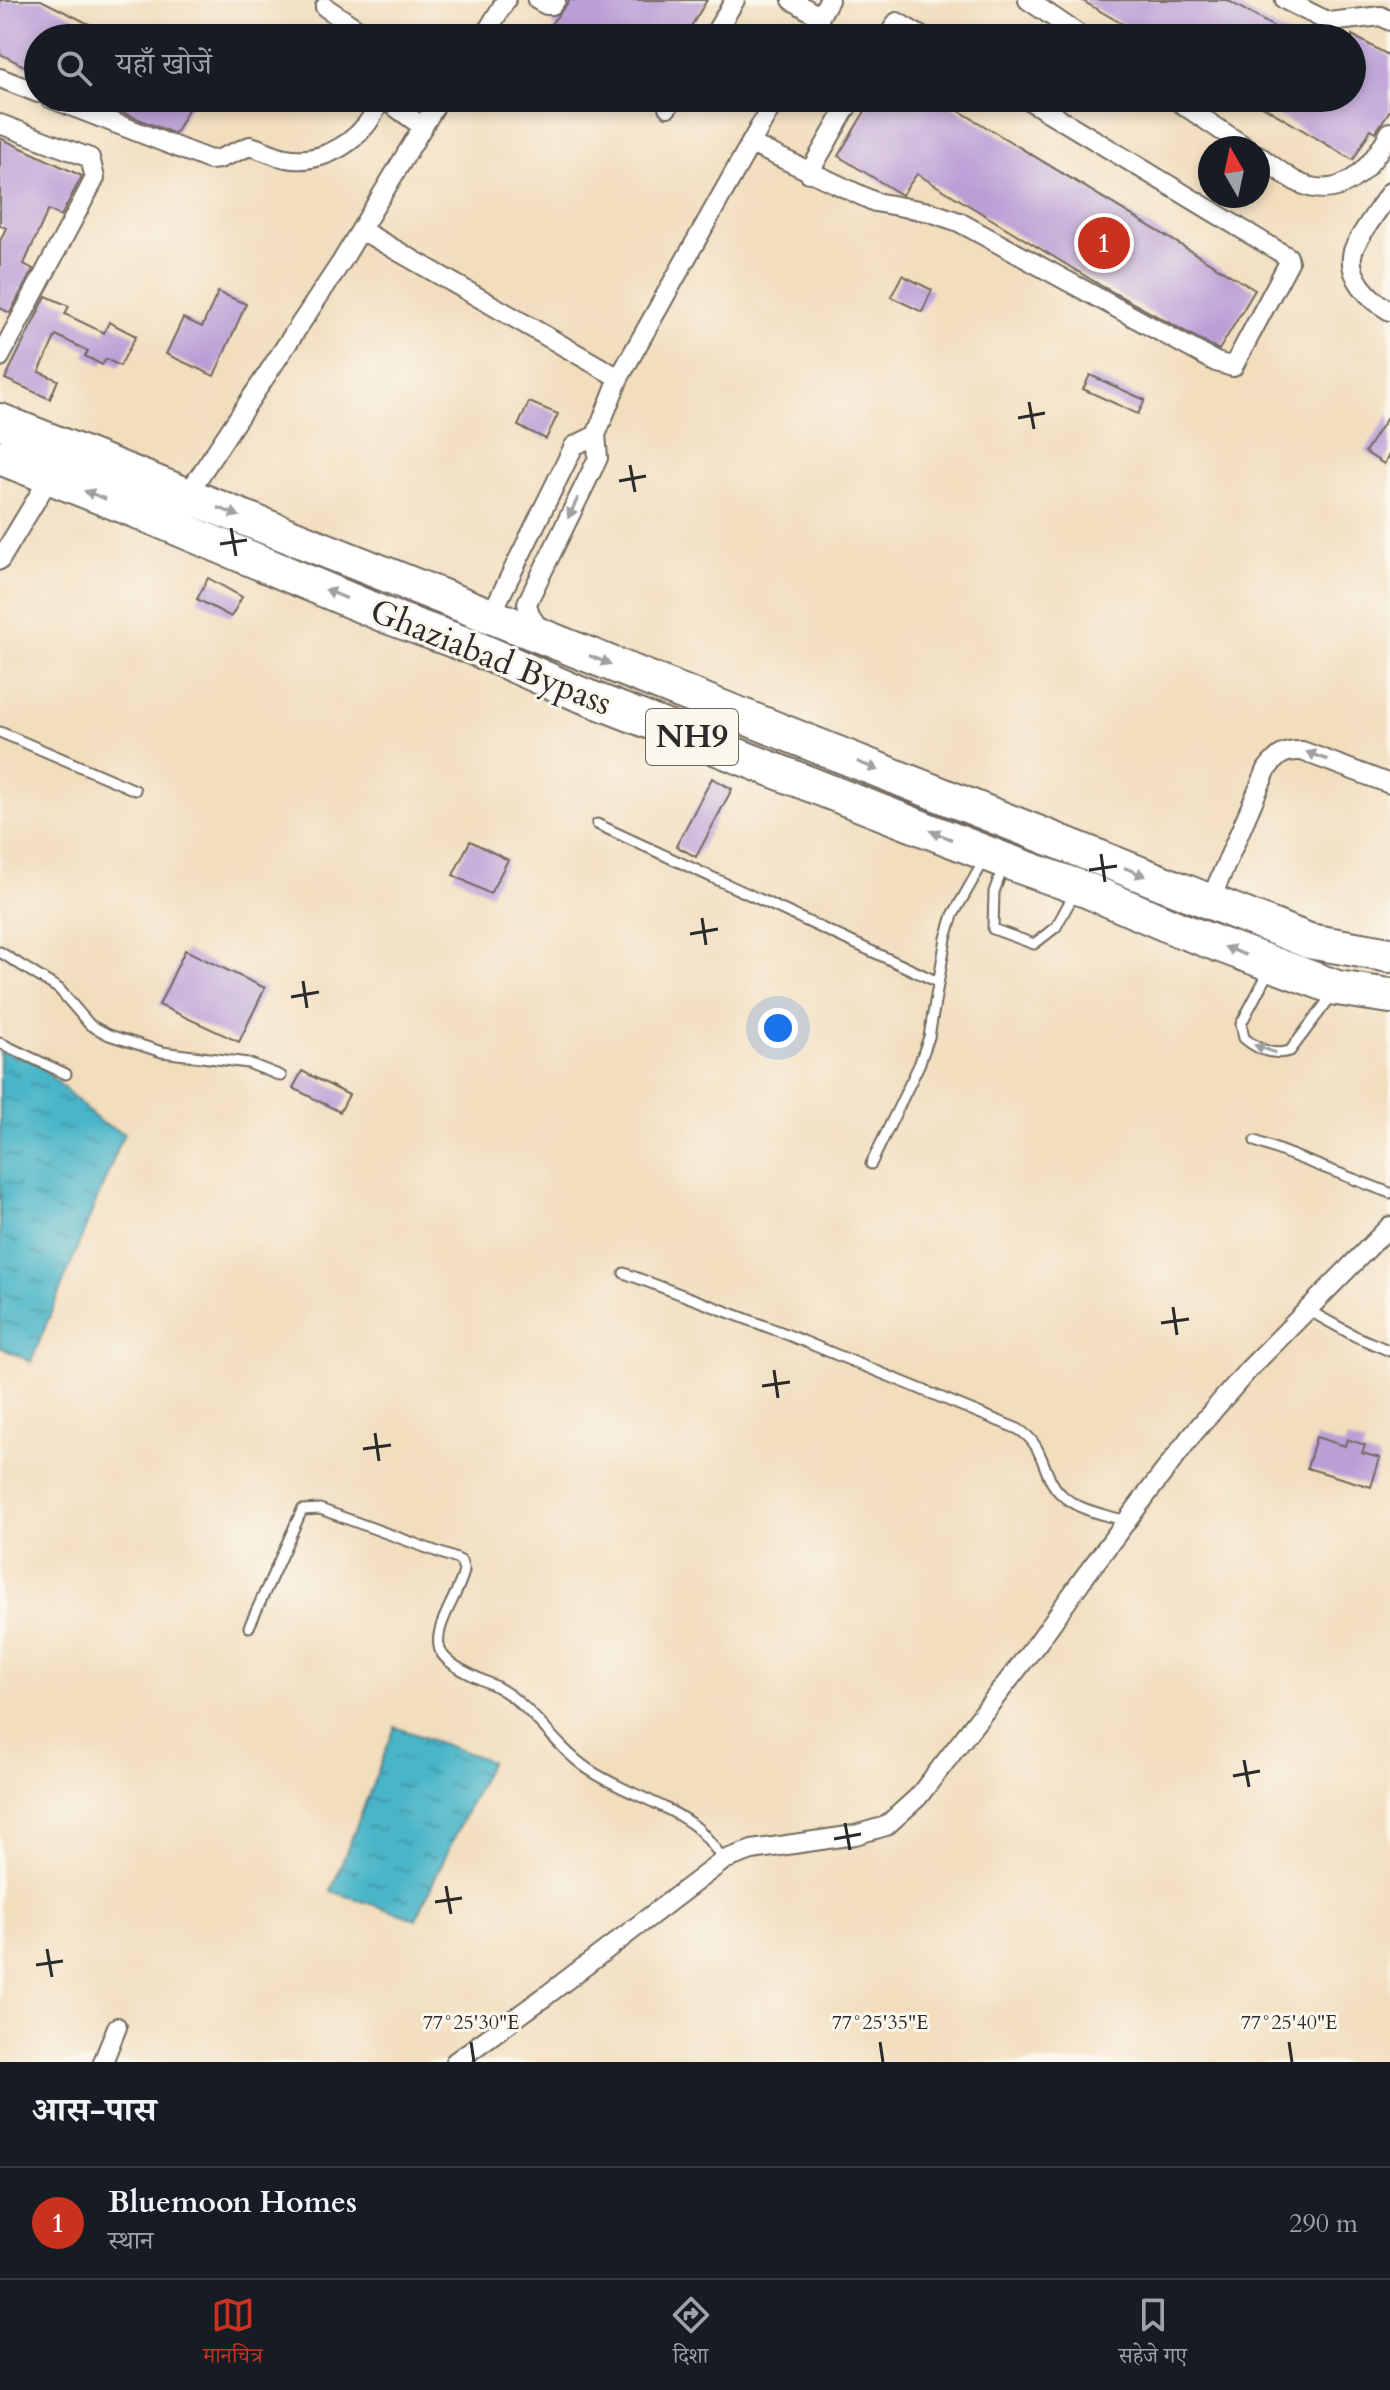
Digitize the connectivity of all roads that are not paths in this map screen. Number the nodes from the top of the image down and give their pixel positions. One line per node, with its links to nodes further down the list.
1 (506, 0): 13 (street)
2 (537, 0): 3 (street)
3 (556, 0)
4 (735, 0): 14 (street)
5 (792, 0): 11 (street)
6 (829, 0): 11 (street)
7 (1028, 0): 16 (street)
8 (1285, 0): 10 (street)
9 (325, 7): 12 (street)
10 (1386, 13)
11 (820, 17): 15 (street)
12 (350, 24)
13 (491, 24)
14 (720, 24)
15 (816, 24)
16 (1063, 24)
17 (0, 78): 18 (street)
18 (24, 87)
19 (86, 112): 20 (street)
20 (374, 112)
21 (402, 112): 28 (street)
22 (432, 112): 28 (street)
23 (768, 112): 31 (street)
24 (844, 112): 33 (street)
25 (1048, 112): 33 (street)
26 (1194, 112): 30 (street)
27 (0, 124): 37 (street)
28 (423, 127): 35 (street)
29 (1390, 132): 32 (street)
30 (1229, 136)
31 (751, 144): 33 (street); 38 (street)
32 (1270, 163)
33 (809, 173)
34 (1390, 192): 36 (street)
35 (361, 230): 38 (street); 43 (street)
36 (1390, 311)
37 (0, 357)
38 (619, 378): 40 (street)
39 (0, 421): 43 (highway, Ghaziabad Bypass / NH9)
40 (596, 435): 45 (street); 46 (street, one-way to 46)
41 (0, 457): 42 (highway, Ghaziabad Bypass / NH9)
42 (50, 477): 44 (street); 47 (highway, Ghaziabad Bypass / NH9, one-way to 42)
43 (187, 495): 45 (highway, Ghaziabad Bypass / NH9, one-way to 45)
44 (0, 560)
45 (491, 615): 46 (highway, Ghaziabad Bypass / NH9); 47 (street)
46 (546, 638): 49 (highway, Ghaziabad Bypass / NH9, one-way to 49)
47 (475, 648): 50 (highway, Ghaziabad Bypass / NH9)
48 (0, 732): 52 (lane)
49 (827, 750): 50 (highway); 56 (highway, Ghaziabad Bypass / NH9, one-way to 56)
50 (810, 784): 54 (highway, Ghaziabad Bypass / NH9, one-way to 50)
51 (1390, 784): 56 (street, one-way to 56)
52 (135, 790)
53 (597, 824): 60 (lane)
54 (997, 858): 55 (highway, Ghaziabad Bypass / NH9); 55 (lane); 60 (lane)
55 (1078, 887): 59 (highway, Ghaziabad Bypass / NH9, one-way to 55)
56 (1210, 901): 58 (highway, Ghaziabad Bypass / NH9)
57 (0, 952): 65 (lane)
58 (1390, 955)
59 (1272, 965): 61 (highway, Ghaziabad Bypass / NH9); 61 (lane, one-way to 59)
60 (938, 982): 67 (lane)
61 (1337, 988): 62 (highway, Ghaziabad Bypass / NH9)
62 (1390, 996)
63 (0, 1043): 64 (lane)
64 (66, 1074)
65 (281, 1076)
66 (1255, 1141): 68 (lane)
67 (871, 1164)
68 (1390, 1193)
69 (1390, 1226): 71 (street)
70 (624, 1273): 73 (lane)
71 (1306, 1309): 72 (lane); 73 (street)
72 (1390, 1351)
73 (1126, 1521): 75 (street)
74 (249, 1627): 75 (lane)
75 (724, 1860): 78 (street)
76 (117, 2027): 77 (street)
77 (103, 2062)
78 (455, 2062)

